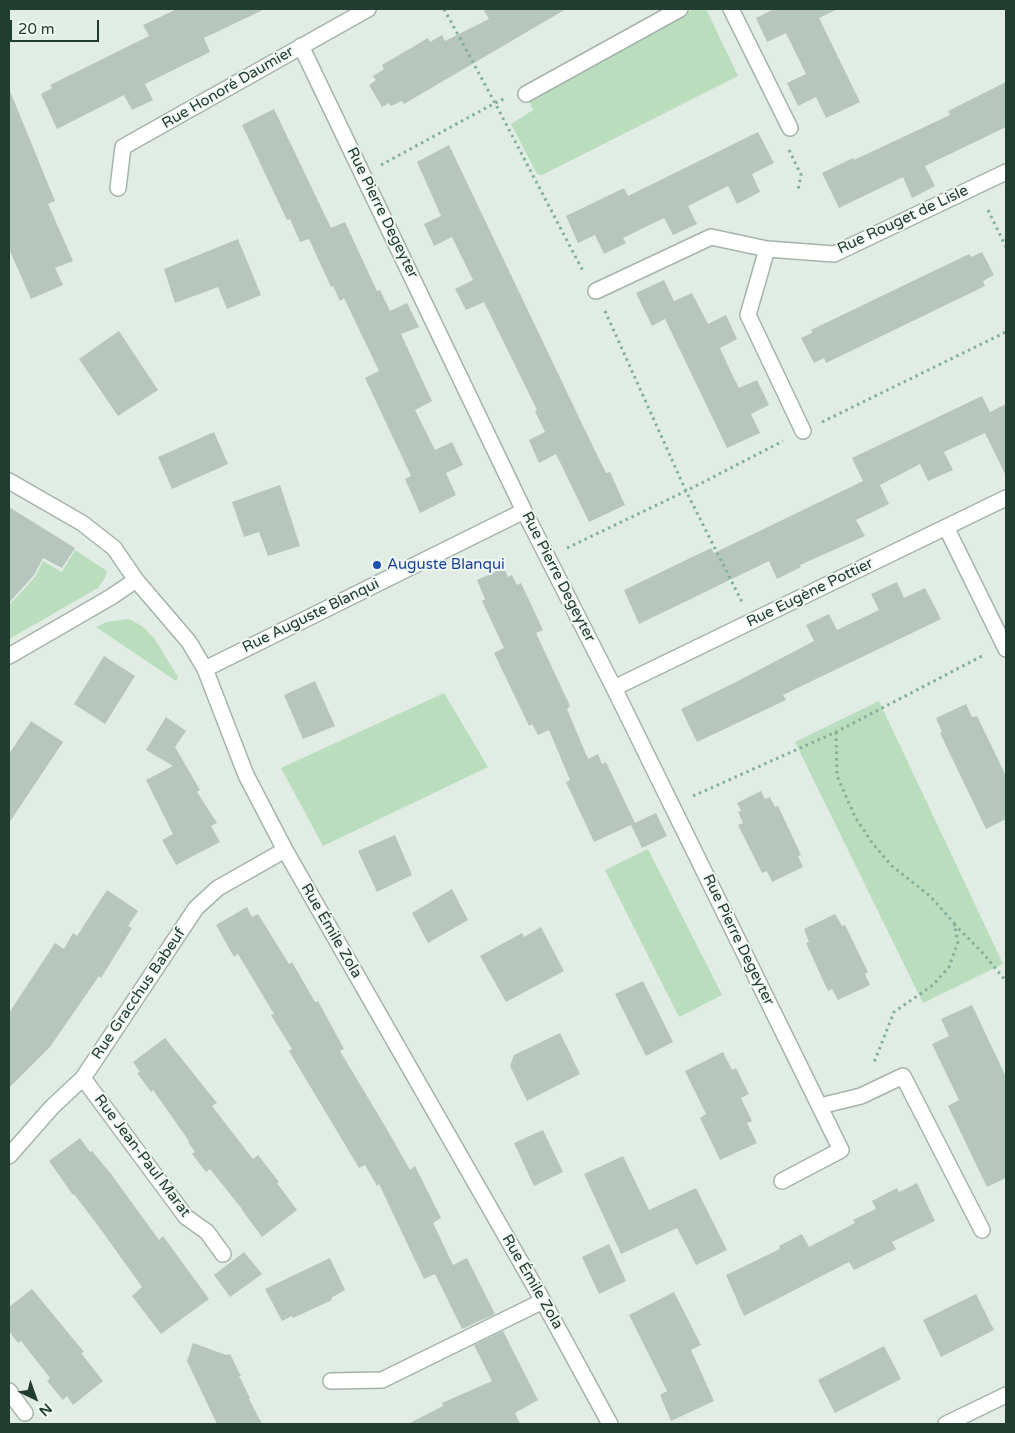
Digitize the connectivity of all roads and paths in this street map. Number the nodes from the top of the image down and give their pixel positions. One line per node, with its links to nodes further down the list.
1 (368, 9): 5 (street, Rue Honoré Daumier)
2 (444, 9): 7 (path)
3 (680, 9): 6 (street)
4 (731, 9): 8 (street)
5 (301, 46): 11 (street, Rue Honoré Daumier); 20 (street, Rue Pierre Degeyter)
6 (526, 94)
7 (495, 103): 9 (path); 16 (path)
8 (790, 128): 12 (path)
9 (378, 166)
10 (1006, 172): 15 (street, Rue Rouget de Lisle)
11 (118, 188)
12 (798, 190)
13 (988, 210): 14 (path)
14 (1006, 246)
15 (768, 249): 16 (street, Rue Rouget de Lisle); 17 (street)
16 (596, 291): 23 (path)
17 (803, 431)
18 (9, 482): 22 (street, Rue Émile Zola)
19 (1006, 498): 21 (street, Rue Eugène Pottier)
20 (524, 511): 26 (street, Rue Auguste Blanqui); 27 (street, Rue Pierre Degeyter)
21 (946, 527): 24 (street); 27 (street, Rue Eugène Pottier)
22 (136, 580): 25 (street); 26 (street, Rue Émile Zola)
23 (743, 603)
24 (1005, 647): 28 (path)
25 (9, 656)
26 (205, 669): 30 (street, Rue Émile Zola)
27 (614, 688): 29 (street, Rue Pierre Degeyter)
28 (836, 732): 29 (path); 31 (path)
29 (672, 806): 35 (street, Rue Pierre Degeyter)
30 (285, 850): 33 (street, Rue Gracchus Babeuf); 40 (street, Rue Émile Zola)
31 (954, 923): 32 (path); 34 (path)
32 (1006, 981)
33 (83, 1078): 36 (street, Rue Gracchus Babeuf); 39 (street, Rue Jean-Paul Marat)
34 (861, 1096): 35 (street); 38 (street)
35 (820, 1106): 37 (street, Rue Pierre Degeyter)
36 (9, 1156)
37 (782, 1181)
38 (982, 1230)
39 (223, 1254)
40 (543, 1301): 41 (street); 45 (street, Rue Émile Zola)
41 (331, 1381)
42 (9, 1391): 44 (street)
43 (1006, 1395): 46 (street)
44 (25, 1413)
45 (610, 1424)
46 (946, 1424)

